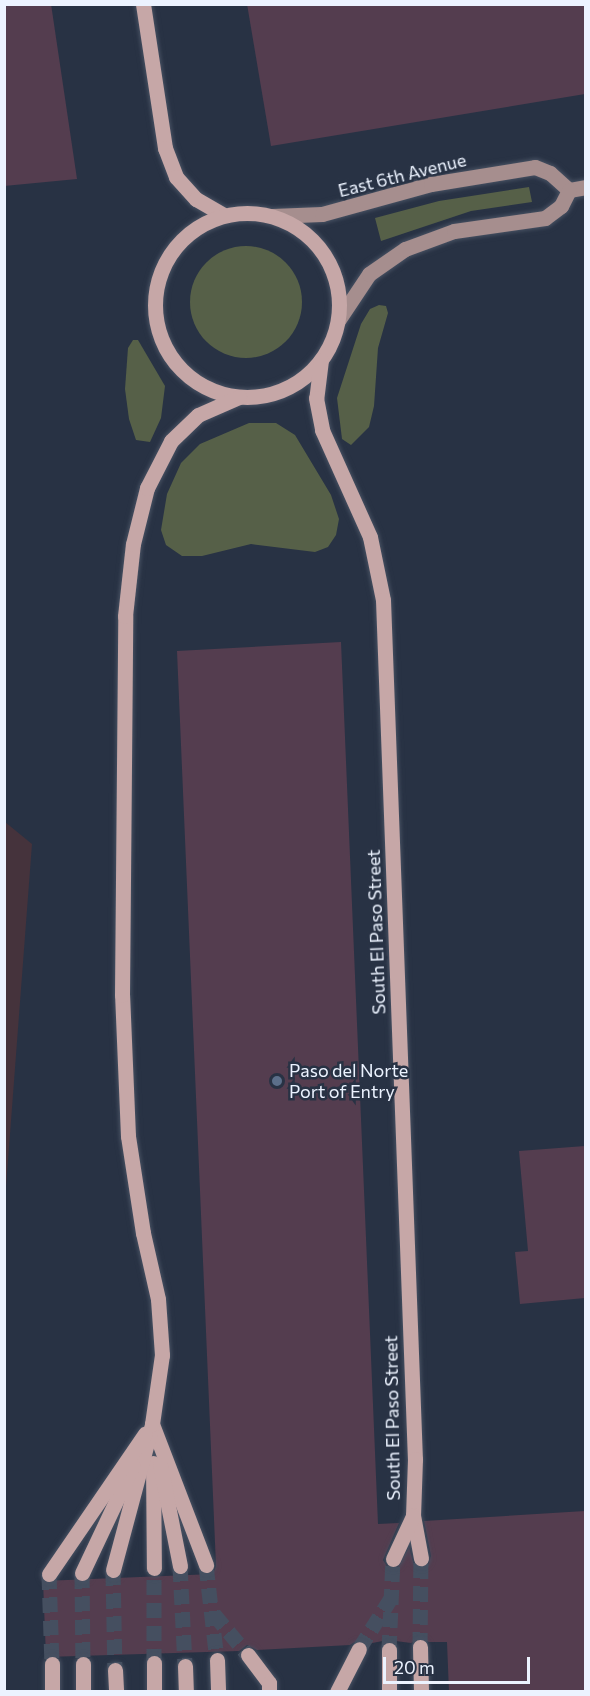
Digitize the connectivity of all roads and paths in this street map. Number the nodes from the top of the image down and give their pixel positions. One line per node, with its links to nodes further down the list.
1 (143, 4): 4 (main road)
2 (585, 187): 3 (main road)
3 (569, 190): 5 (main road, East 6th Avenue); 6 (main road)
4 (224, 215): 5 (main road); 8 (main road)
5 (272, 216): 6 (main road)
6 (339, 318): 7 (main road)
7 (321, 360): 8 (main road); 10 (main road, South El Paso Street)
8 (239, 397): 9 (main road)
9 (152, 1424): 13 (main road); 14 (main road); 15 (main road); 16 (main road); 17 (main road); 18 (main road)
10 (413, 1515): 11 (main road, South El Paso Street); 12 (main road, South El Paso Street)
11 (421, 1558)
12 (393, 1559)
13 (206, 1565)
14 (180, 1566)
15 (154, 1568)
16 (113, 1570)
17 (82, 1573)
18 (49, 1574)
19 (420, 1647): 38 (main road)
20 (359, 1649): 36 (main road)
21 (389, 1650): 37 (main road)
22 (248, 1655): 35 (main road)
23 (218, 1660): 34 (main road)
24 (154, 1663): 32 (main road)
25 (52, 1664): 29 (main road)
26 (83, 1664): 30 (main road)
27 (185, 1666): 33 (main road)
28 (116, 1670): 31 (main road)
29 (52, 1692)
30 (83, 1692)
31 (116, 1692)
32 (154, 1692)
33 (186, 1692)
34 (218, 1692)
35 (269, 1692)
36 (337, 1692)
37 (389, 1692)
38 (421, 1692)

